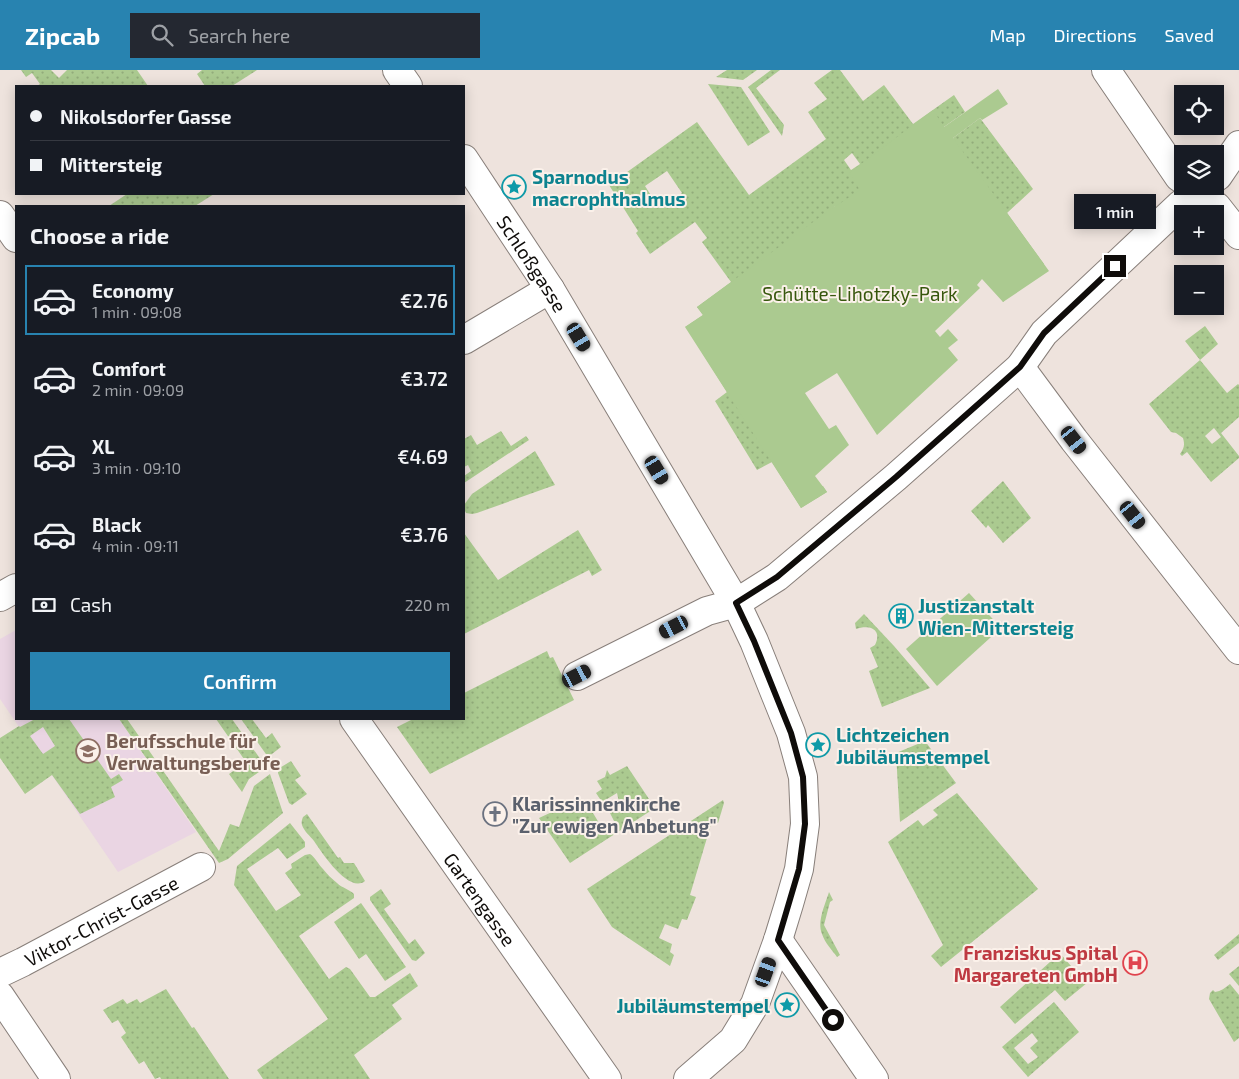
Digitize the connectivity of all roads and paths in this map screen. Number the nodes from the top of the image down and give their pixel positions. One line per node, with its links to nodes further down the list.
1 (397, 70): 3 (street)
2 (1106, 70): 7 (street)
3 (407, 85)
4 (1239, 145): 6 (street)
5 (465, 161): 13 (street, Schloßgasse)
6 (1224, 167)
7 (1174, 169)
8 (1189, 195): 15 (street)
9 (1207, 195): 11 (street)
10 (0, 215): 12 (street)
11 (1239, 235)
12 (15, 237)
13 (550, 290): 14 (street); 18 (street, Schloßgasse)
14 (465, 339)
15 (1020, 367): 18 (street); 19 (street)
16 (15, 589): 17 (street)
17 (0, 597)
18 (736, 603): 20 (street); 23 (street, Schloßgasse)
19 (1239, 650)
20 (577, 676)
21 (355, 720): 27 (street, Gartengasse)
22 (201, 867): 24 (street, Viktor-Christ-Gasse)
23 (778, 940): 28 (street, Schloßgasse); 29 (street)
24 (0, 973)
25 (0, 996): 26 (street)
26 (56, 1079)
27 (607, 1079)
28 (688, 1079)
29 (874, 1079)

